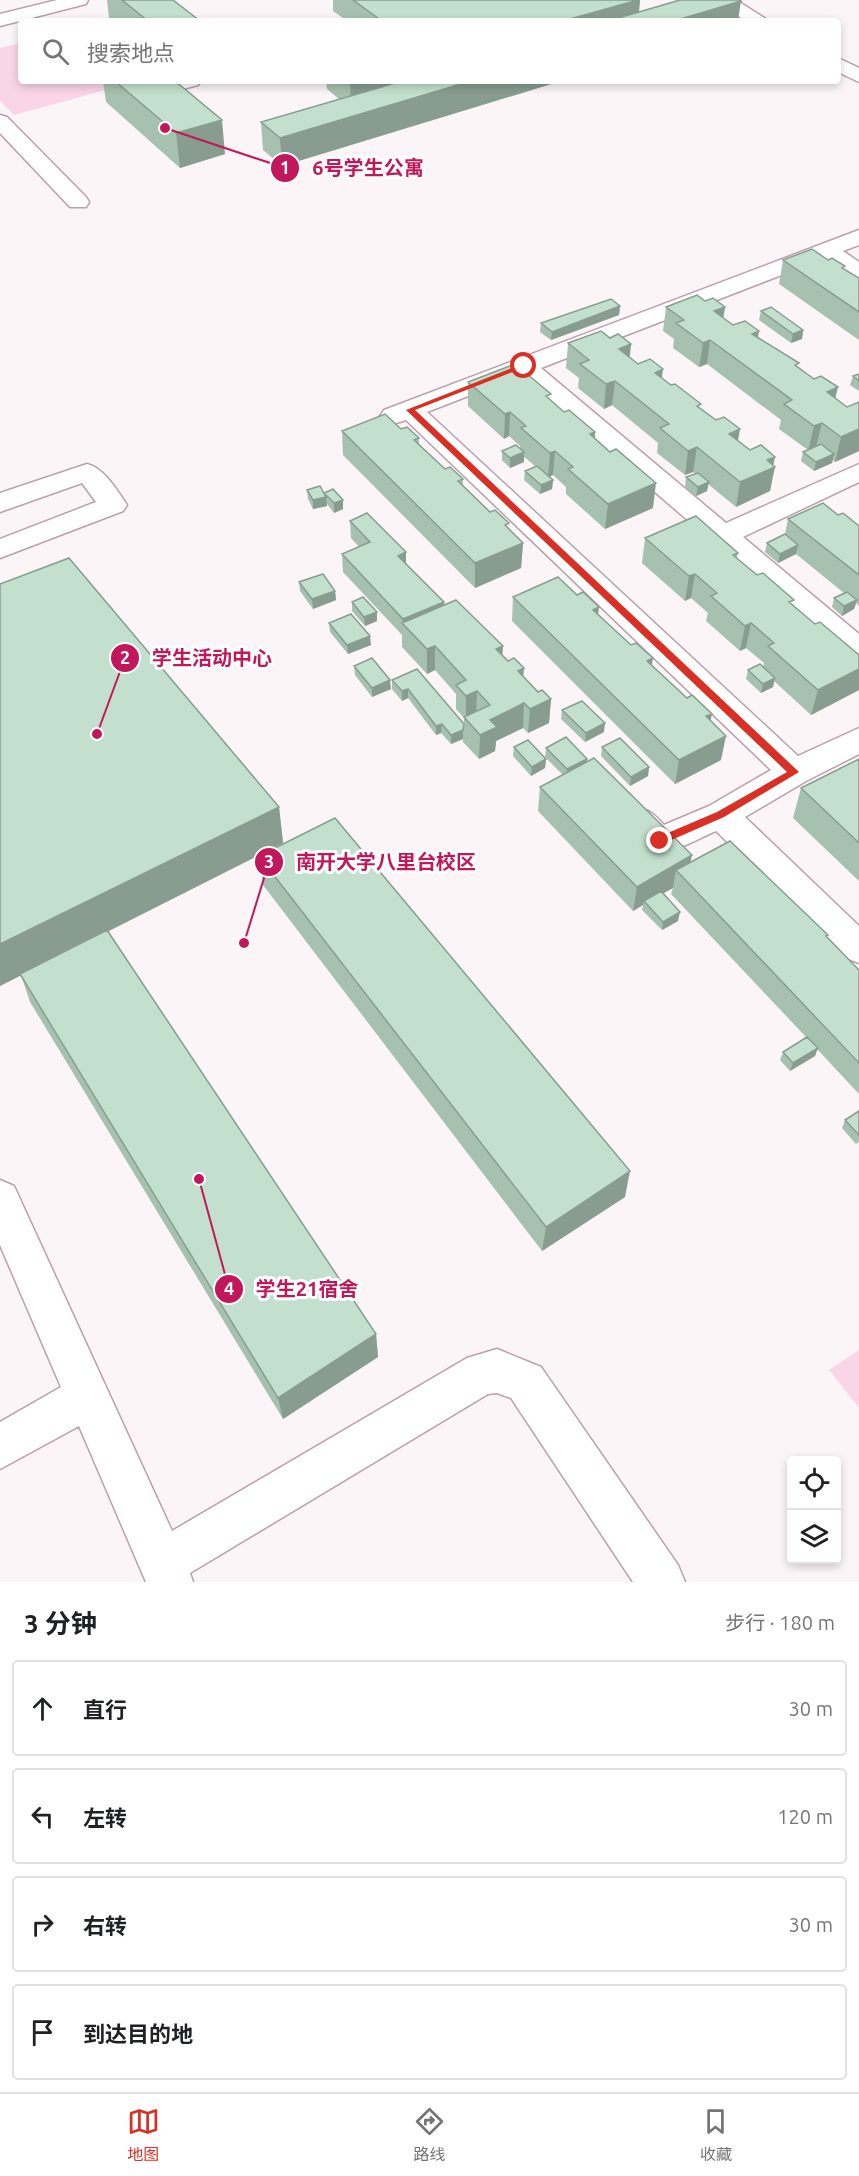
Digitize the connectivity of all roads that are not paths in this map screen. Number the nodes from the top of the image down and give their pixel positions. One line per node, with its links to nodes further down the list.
1 (79, 0): 3 (street)
2 (722, 0): 4 (street)
3 (56, 3): 5 (street)
4 (755, 18)
5 (0, 20)
6 (841, 66): 7 (street)
7 (859, 76)
8 (0, 121): 9 (street)
9 (78, 202)
10 (859, 237): 11 (street)
11 (825, 250): 12 (street); 13 (street)
12 (859, 273)
13 (524, 366): 16 (street); 20 (street)
14 (859, 472): 16 (street)
15 (0, 502): 17 (street)
16 (723, 535): 18 (street)
17 (0, 549)
18 (859, 651)
19 (859, 740): 20 (street)
20 (794, 772): 22 (street)
21 (615, 795): 22 (street)
22 (721, 815): 23 (street)
23 (859, 948)
24 (0, 1199): 25 (street)
25 (88, 1396): 26 (street); 27 (street)
26 (0, 1447)
27 (166, 1572): 28 (street)
28 (661, 1582)

